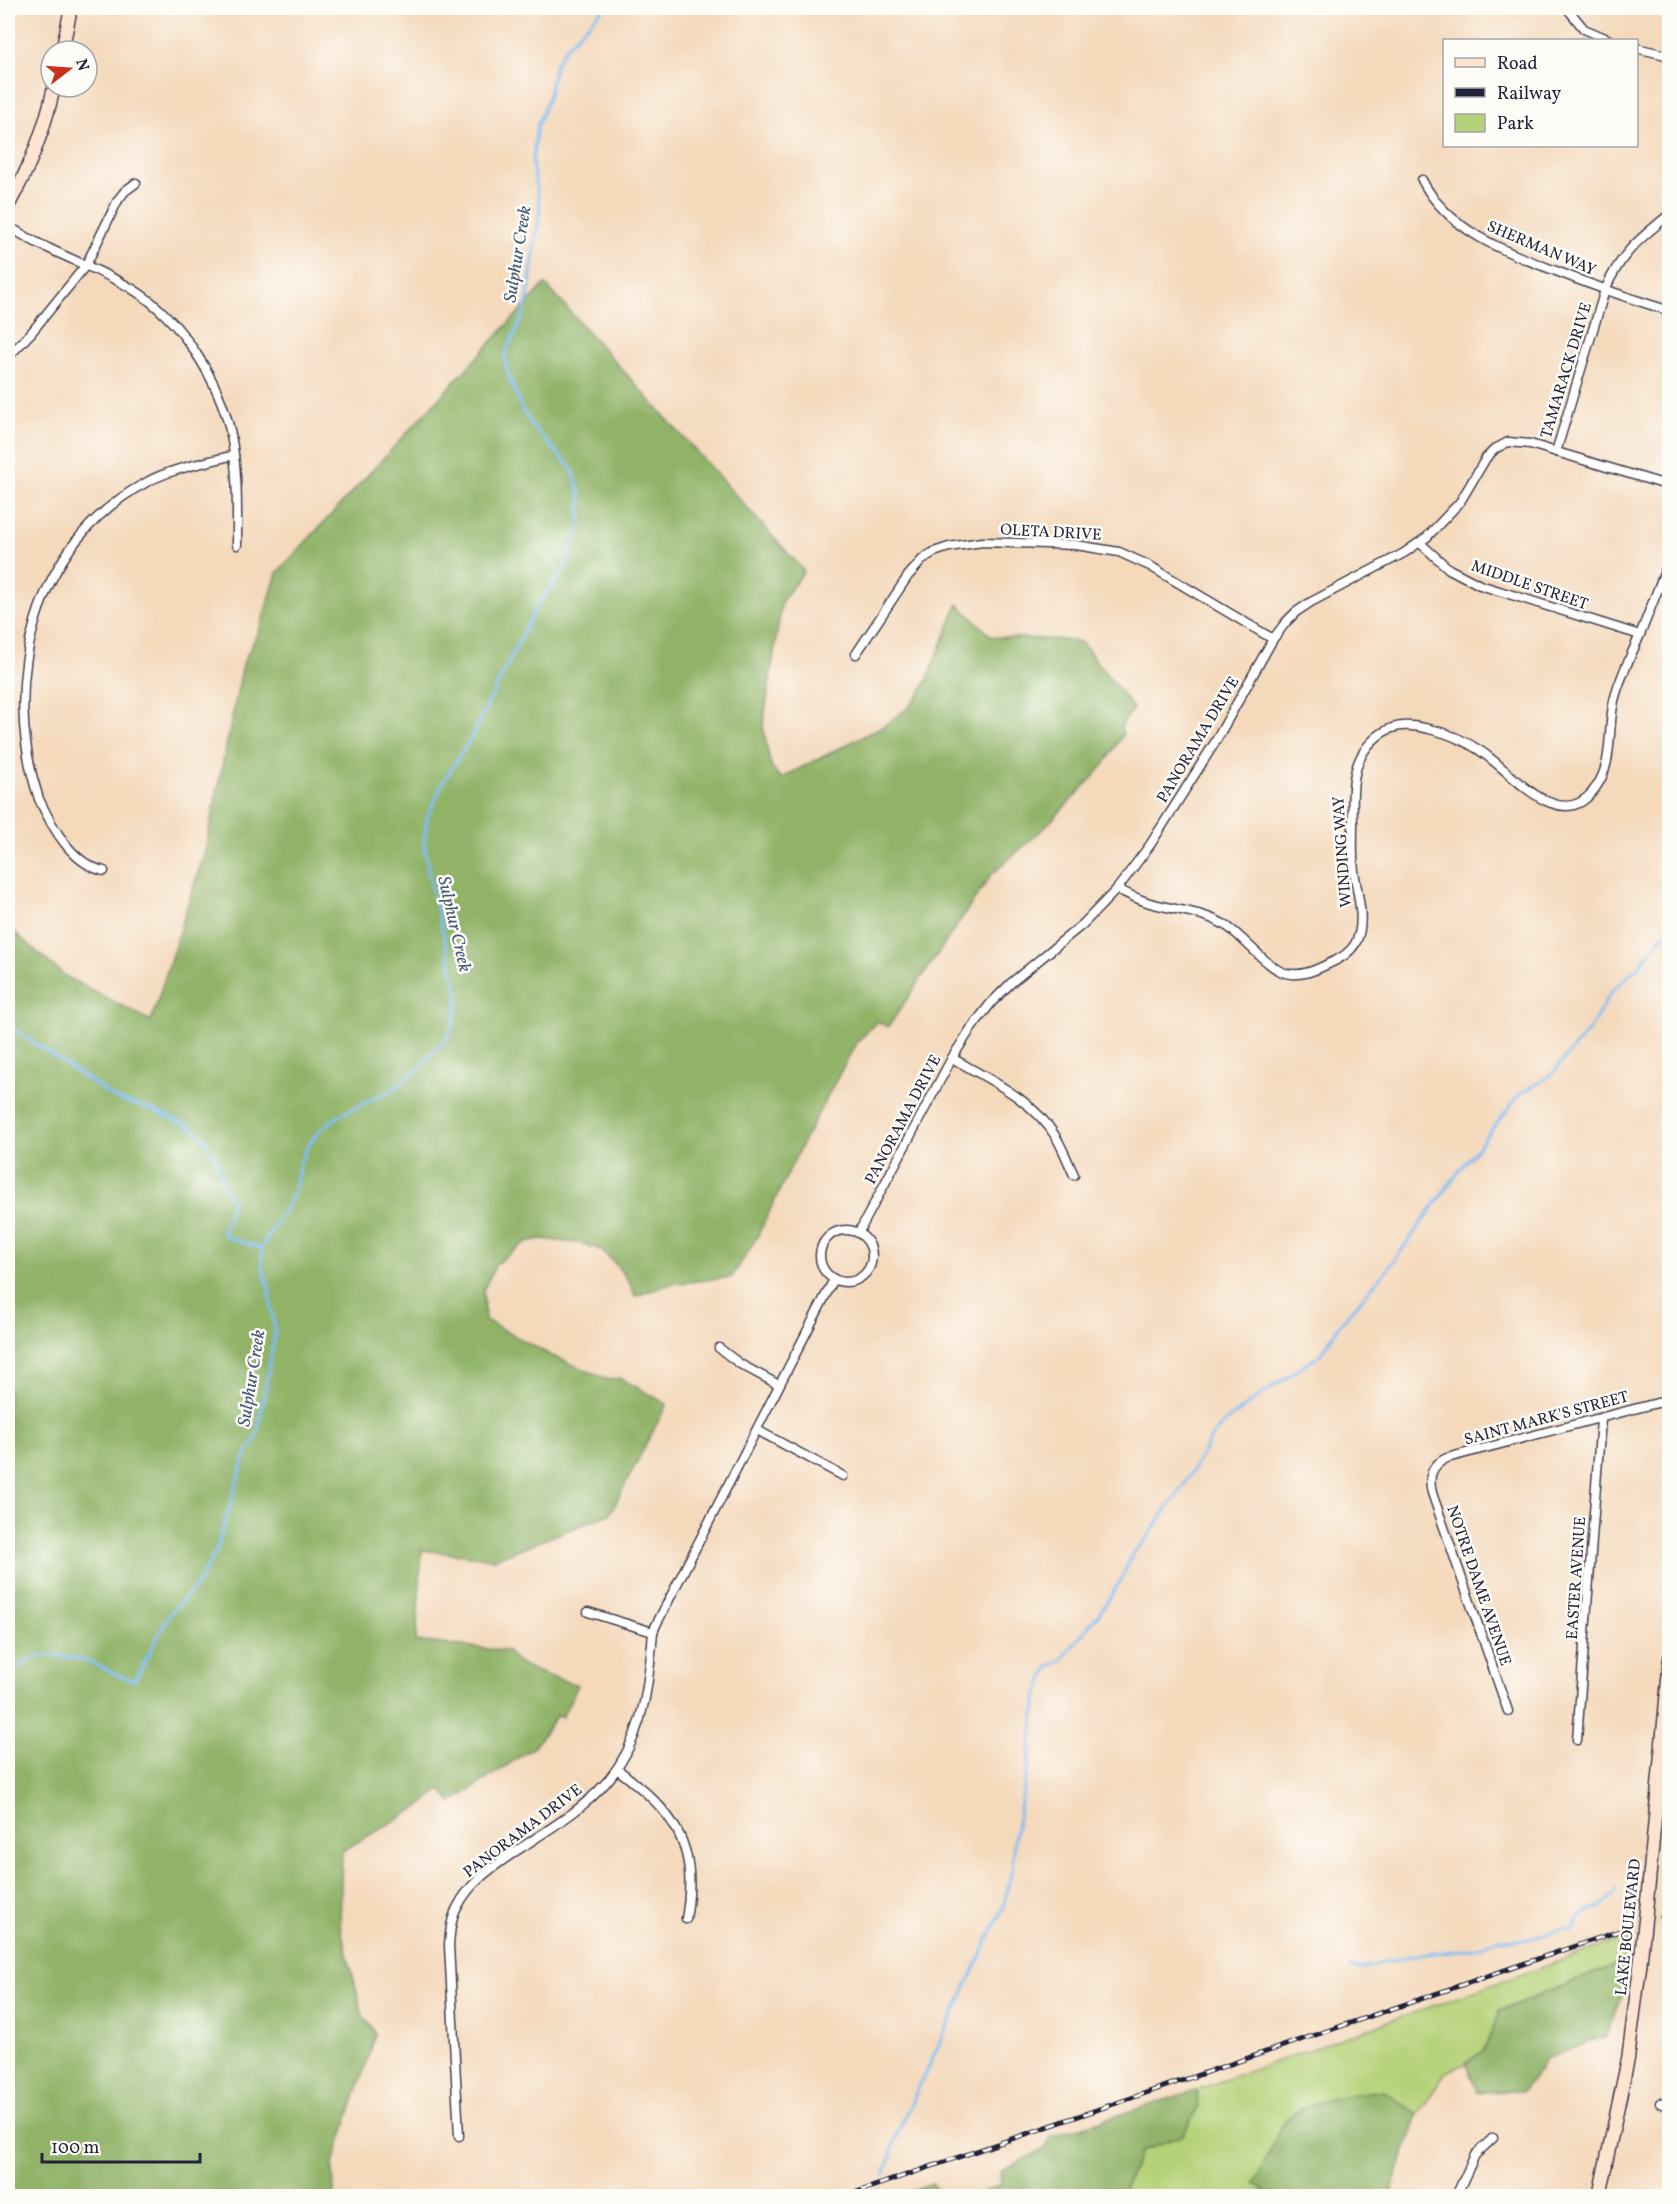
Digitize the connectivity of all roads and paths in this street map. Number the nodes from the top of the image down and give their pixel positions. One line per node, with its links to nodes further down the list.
1 (71, 8): 3 (main road)
2 (1567, 8): 4 (street)
3 (65, 39)
4 (1608, 39)
5 (1638, 48): 6 (street)
6 (1670, 56)
7 (51, 99): 10 (main road)
8 (1422, 180): 14 (street, SHERMAN WAY)
9 (136, 183): 13 (street)
10 (8, 206)
11 (1670, 214): 14 (street, TAMARACK DRIVE)
12 (8, 226): 13 (street)
13 (86, 266): 16 (street); 18 (street)
14 (1605, 290): 15 (street, SHERMAN WAY); 17 (street, TAMARACK DRIVE)
15 (1670, 311)
16 (8, 357)
17 (1556, 452): 19 (street, PANORAMA DRIVE); 20 (street, PANORAMA DRIVE)
18 (234, 455): 21 (street); 26 (street)
19 (1670, 486)
20 (1420, 543): 23 (street, MIDDLE STREET); 24 (street, PANORAMA DRIVE)
21 (237, 545)
22 (1670, 559): 23 (street, WINDING WAY)
23 (1640, 635): 27 (street, WINDING WAY)
24 (1273, 639): 25 (street, OLETA DRIVE); 27 (street, PANORAMA DRIVE)
25 (856, 654)
26 (104, 871)
27 (1117, 889): 28 (street, PANORAMA DRIVE)
28 (952, 1058): 29 (street); 30 (street, PANORAMA DRIVE)
29 (1074, 1175)
30 (859, 1232): 31 (street); 31 (street)
31 (834, 1278): 33 (street, PANORAMA DRIVE)
32 (719, 1348): 33 (street)
33 (779, 1385): 36 (street, PANORAMA DRIVE)
34 (1670, 1401): 35 (street, SAINT MARK'S STREET)
35 (1601, 1419): 37 (street, SAINT MARK'S STREET); 43 (street, EASTER AVENUE)
36 (757, 1430): 38 (street); 40 (street, PANORAMA DRIVE)
37 (1432, 1468): 42 (street, NOTRE DAME AVENUE)
38 (843, 1476)
39 (588, 1612): 40 (street)
40 (653, 1632): 44 (street, PANORAMA DRIVE)
41 (1670, 1658): 51 (main road, LAKE BOULEVARD, bridge)
42 (1508, 1711)
43 (1577, 1740)
44 (617, 1769): 45 (street); 48 (street, PANORAMA DRIVE)
45 (686, 1919)
46 (1660, 2103): 47 (street)
47 (1670, 2106)
48 (459, 2136)
49 (1493, 2138): 50 (street)
50 (1456, 2196)
51 (1599, 2196)

